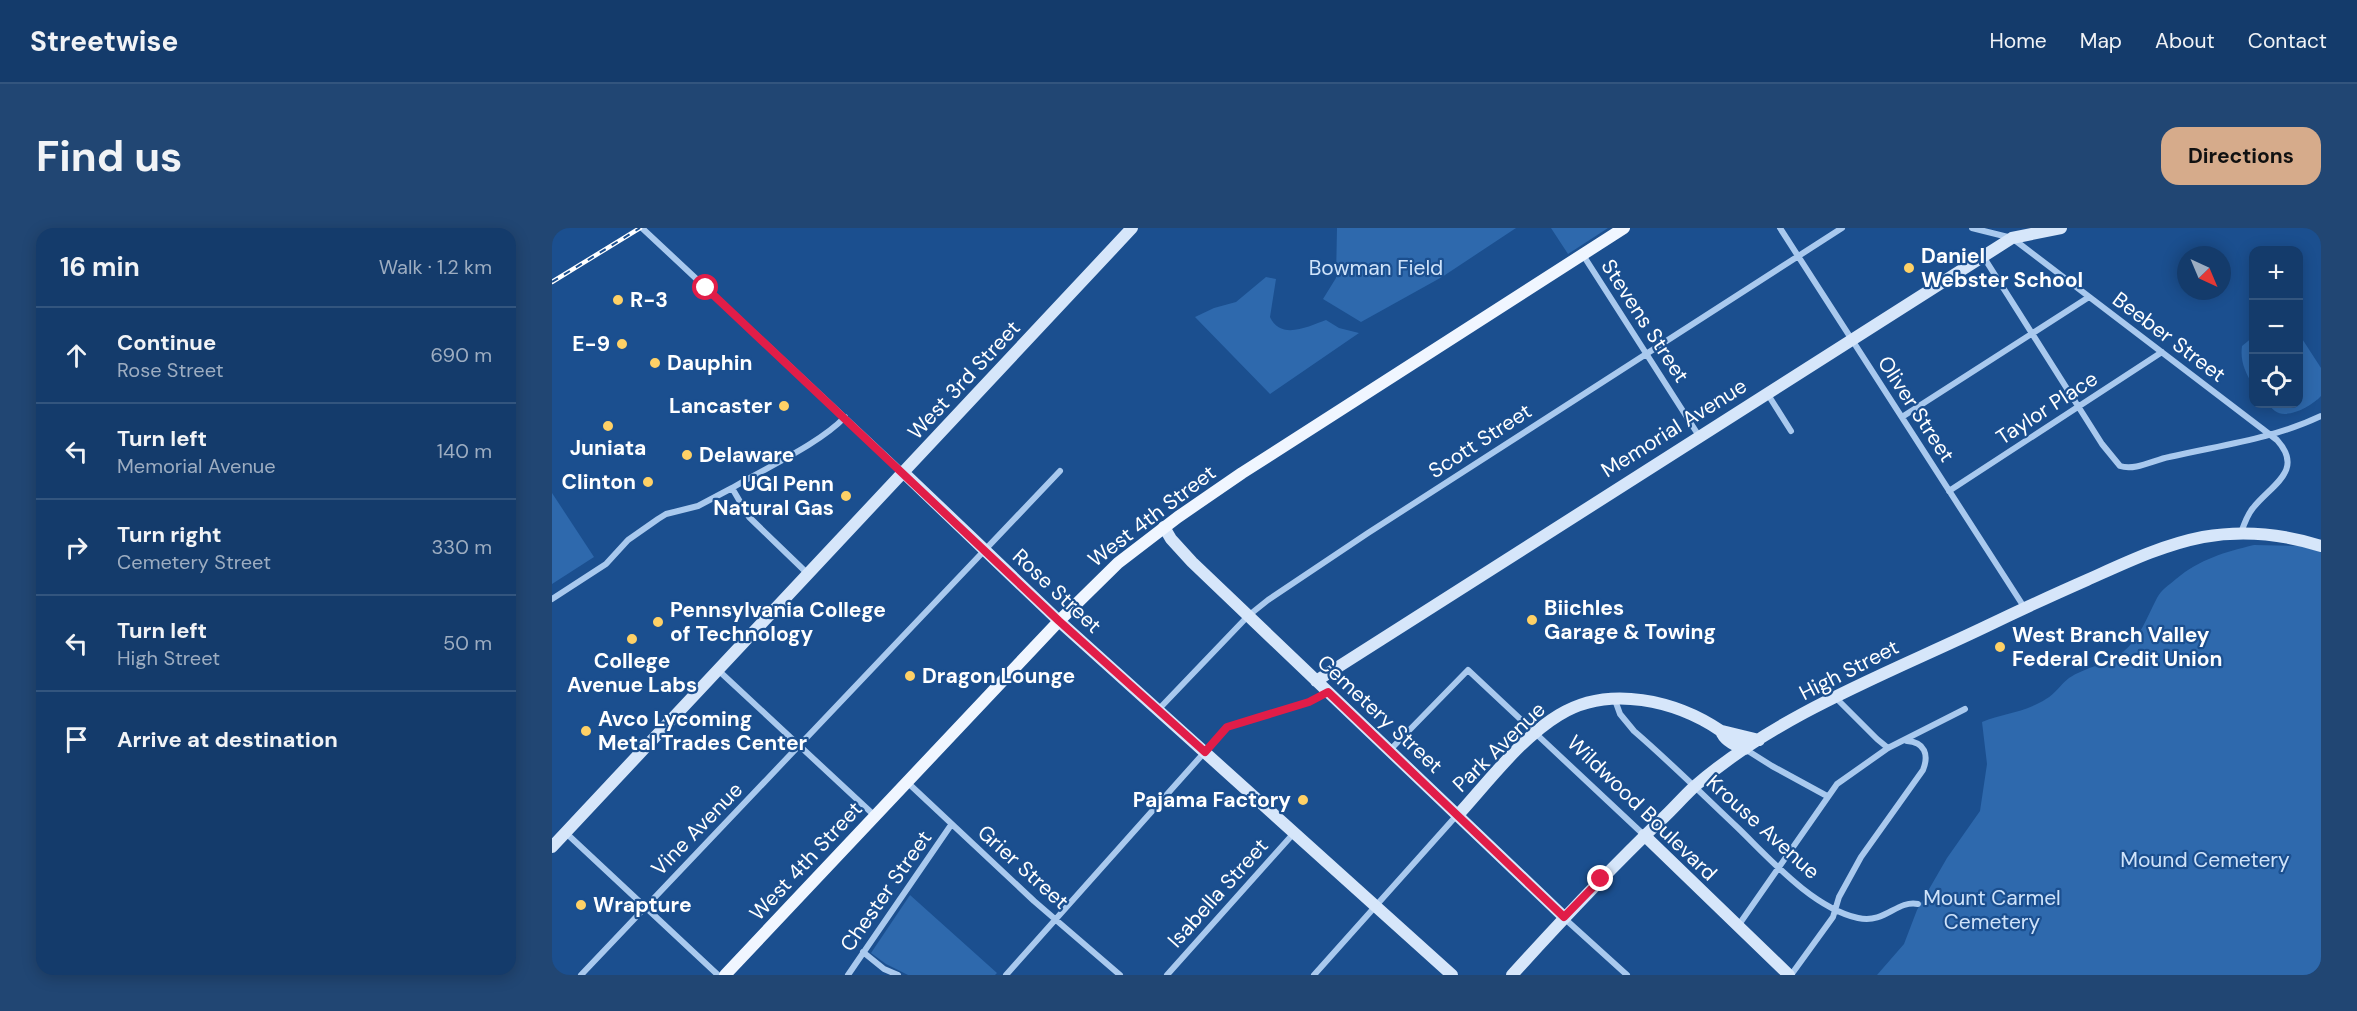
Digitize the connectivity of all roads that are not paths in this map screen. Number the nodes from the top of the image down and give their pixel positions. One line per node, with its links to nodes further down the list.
1 (642, 228): 21 (street, Rose Street)
2 (1132, 228): 27 (street, West 3rd Street)
3 (1624, 228): 10 (main road, West 4th Street)
4 (1780, 228): 12 (street, Oliver Street)
5 (1842, 228): 12 (street, Scott Street)
6 (1972, 228): 9 (street, Beeber Street)
7 (2026, 228): 9 (street)
8 (2061, 228): 9 (street, Memorial Avenue)
9 (2012, 238): 11 (street, Memorial Avenue); 13 (street, Beeber Street)
10 (1582, 254): 17 (street, Stevens Street); 30 (main road, West 4th Street)
11 (1983, 256): 14 (street); 15 (street, Memorial Avenue)
12 (1798, 257): 15 (street, Oliver Street); 17 (street, Scott Street)
13 (2089, 297): 14 (street); 16 (street, Beeber Street)
14 (2032, 333): 19 (street); 22 (street)
15 (1851, 340): 18 (street, Memorial Avenue); 22 (street, Oliver Street)
16 (2162, 352): 19 (street, Taylor Place); 24 (street, Beeber Street)
17 (1646, 354): 25 (street, Stevens Street); 37 (street, Scott Street)
18 (1766, 393): 23 (street); 25 (street, Memorial Avenue)
19 (2079, 407): 24 (street); 29 (street, Taylor Place)
20 (2321, 416): 24 (street)
21 (845, 417): 27 (street, Rose Street); 28 (street)
22 (1902, 417): 29 (street, Oliver Street)
23 (1791, 431)
24 (2271, 435): 31 (street, Beeber Street)
25 (1699, 436): 40 (street, Memorial Avenue)
26 (1060, 471): 33 (street, Vine Avenue)
27 (904, 473): 33 (street, Rose Street); 34 (street, West 3rd Street)
28 (732, 488): 34 (street); 35 (street)
29 (1949, 491): 36 (street, Oliver Street)
30 (1164, 527): 37 (street, Cemetery Street); 38 (main road, West 4th Street)
31 (2241, 534): 32 (street, High Street); 36 (street, High Street)
32 (2321, 546)
33 (985, 549): 38 (street, Rose Street); 50 (street, Vine Avenue)
34 (809, 574): 39 (street, West 3rd Street)
35 (552, 598)
36 (2024, 607): 42 (street, High Street)
37 (1248, 616): 40 (street, Cemetery Street); 45 (street, Scott Street)
38 (1059, 621): 45 (street, Rose Street); 55 (main road, West 4th Street)
39 (718, 670): 50 (street); 61 (street, West 3rd Street)
40 (1316, 681): 41 (street, Cemetery Street)
41 (1328, 692): 53 (street, Cemetery Street); 54 (street)
42 (1836, 698): 48 (street, High Street); 51 (street)
43 (1615, 700): 46 (street, Park Avenue); 47 (street, Park Avenue); 56 (street, Krouse Avenue)
44 (1965, 709): 49 (street)
45 (1158, 710): 54 (street, Rose Street)
46 (1721, 731): 48 (street); 52 (street, Park Avenue)
47 (1535, 733): 53 (street, Wildwood Boulevard); 58 (street, Park Avenue); 63 (street, Wildwood Boulevard)
48 (1759, 740): 52 (street, High Street)
49 (1904, 740): 51 (street); 69 (street)
50 (799, 745): 59 (street); 68 (street, Vine Avenue)
51 (1888, 748): 57 (street)
52 (1745, 749): 56 (street, High Street); 57 (street, Park Avenue)
53 (1390, 750): 58 (street, Cemetery Street)
54 (1205, 752): 62 (street, Rose Street); 71 (street)
55 (907, 782): 59 (main road, West 4th Street); 60 (street, Grier Street)
56 (1694, 787): 63 (street, High Street); 65 (street, Krouse Avenue)
57 (1827, 796): 65 (street)
58 (1458, 815): 67 (street, Park Avenue); 70 (street, Cemetery Street)
59 (875, 816): 77 (main road, West 4th Street)
60 (951, 825): 71 (street, Grier Street); 73 (street, Chester Street)
61 (565, 832): 64 (street, West 3rd Street); 68 (street)
62 (1294, 833): 67 (street, Rose Street); 82 (street, Isabella Street)
63 (1644, 835): 70 (street, High Street); 72 (street, Wildwood Boulevard)
64 (552, 847)
65 (1779, 867): 69 (street, Krouse Avenue); 72 (street)
66 (1918, 904): 69 (street, Krouse Avenue)
67 (1376, 906): 74 (street, Rose Street); 83 (street, Park Avenue)
68 (645, 907): 75 (street, Vine Avenue); 76 (street)
69 (1835, 910): 86 (street)
70 (1564, 917): 84 (street, High Street); 85 (street, Cemetery Street)
71 (1056, 919): 80 (street); 81 (street, Grier Street)
72 (1738, 927): 86 (street, Wildwood Boulevard)
73 (863, 952): 78 (street, Chester Street); 79 (street)
74 (1445, 973)
75 (582, 975)
76 (718, 975)
77 (725, 975)
78 (848, 975)
79 (898, 975)
80 (1006, 975)
81 (1120, 975)
82 (1167, 975)
83 (1314, 975)
84 (1512, 975)
85 (1627, 975)
86 (1790, 975)

